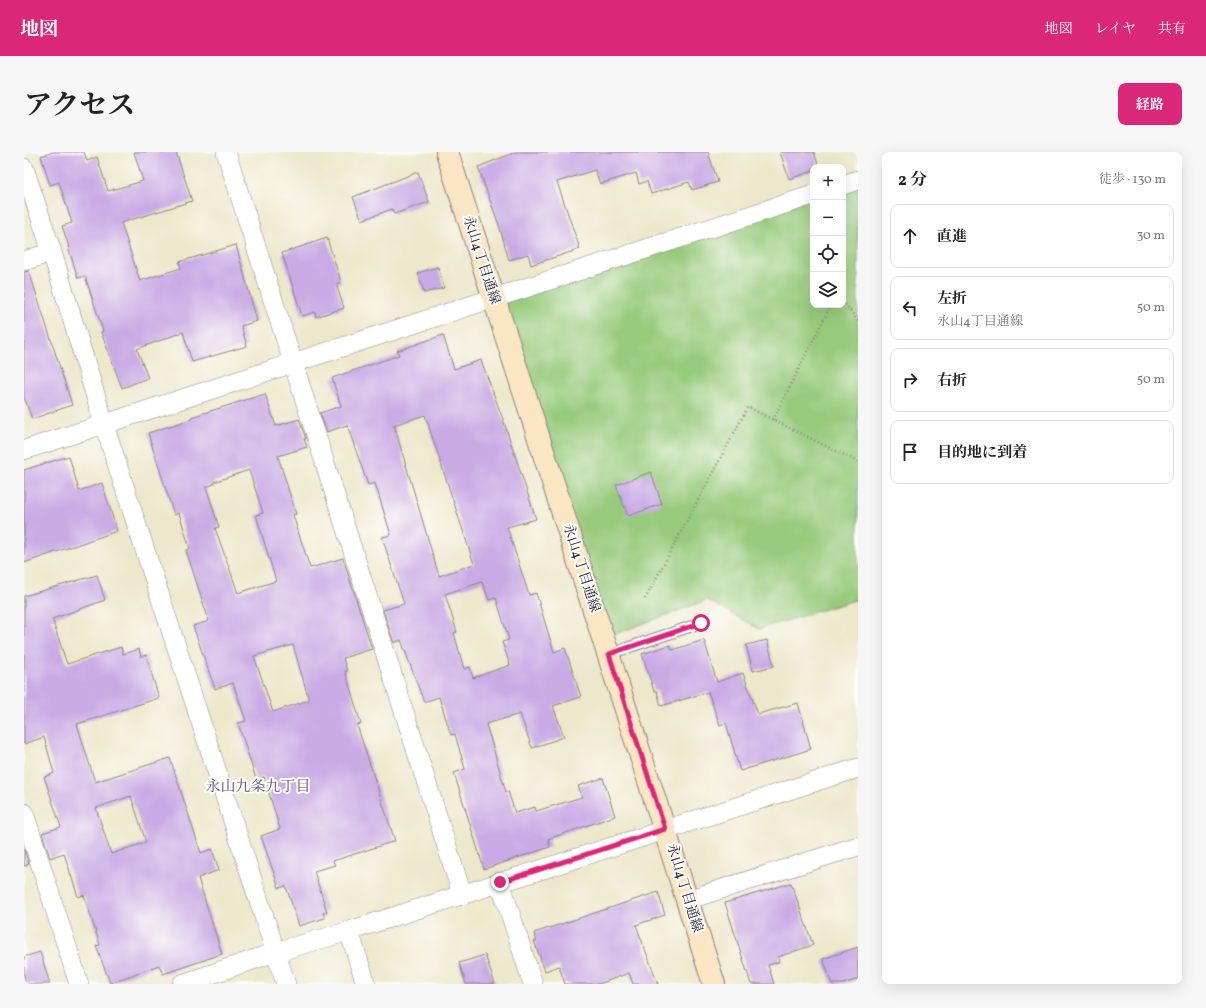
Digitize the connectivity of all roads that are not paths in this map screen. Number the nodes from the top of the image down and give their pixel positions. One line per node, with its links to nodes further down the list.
1 (226, 152): 10 (street)
2 (447, 152): 9 (street, 永山4丁目通線)
3 (24, 168): 7 (street)
4 (858, 180): 5 (street)
5 (846, 184)
6 (810, 196): 9 (street)
7 (52, 252): 8 (street); 11 (street)
8 (24, 261)
9 (493, 298): 10 (street); 14 (street, 永山4丁目通線)
10 (294, 362): 11 (street); 20 (street)
11 (104, 424): 12 (street); 23 (street)
12 (24, 450)
13 (701, 623): 14 (lane)
14 (609, 654): 17 (street, 永山4丁目通線)
15 (858, 768): 17 (street)
16 (24, 813): 24 (street)
17 (665, 829): 19 (street); 21 (street, 永山4丁目通線)
18 (858, 846): 21 (street)
19 (500, 882): 20 (street); 28 (street)
20 (462, 894): 22 (street)
21 (687, 900): 29 (street, 永山4丁目通線)
22 (349, 931): 23 (street); 27 (street)
23 (276, 952): 25 (street); 26 (street)
24 (79, 984)
25 (182, 984)
26 (286, 984)
27 (366, 984)
28 (533, 984)
29 (714, 984)

